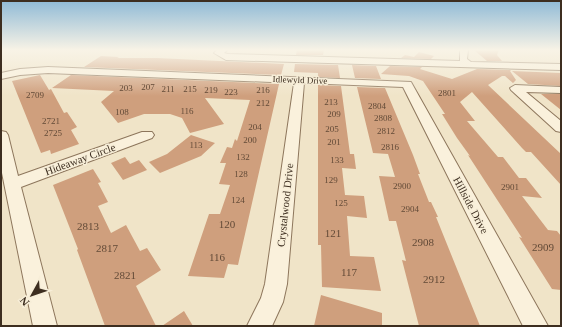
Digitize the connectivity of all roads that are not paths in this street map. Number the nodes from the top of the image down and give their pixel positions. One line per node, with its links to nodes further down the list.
1 (482, 65): 2 (street)
2 (561, 67)
3 (1, 76): 4 (street, Idlewyld Drive)
4 (299, 80): 5 (street, Idlewyld Drive); 12 (street, Crystalwood Drive)
5 (407, 84): 13 (street, Hillside Drive)
6 (561, 90): 7 (street)
7 (561, 128)
8 (1, 135): 10 (street)
9 (147, 135): 10 (street, Hideaway Circle)
10 (13, 184): 11 (street)
11 (46, 326)
12 (259, 326)
13 (536, 326)

